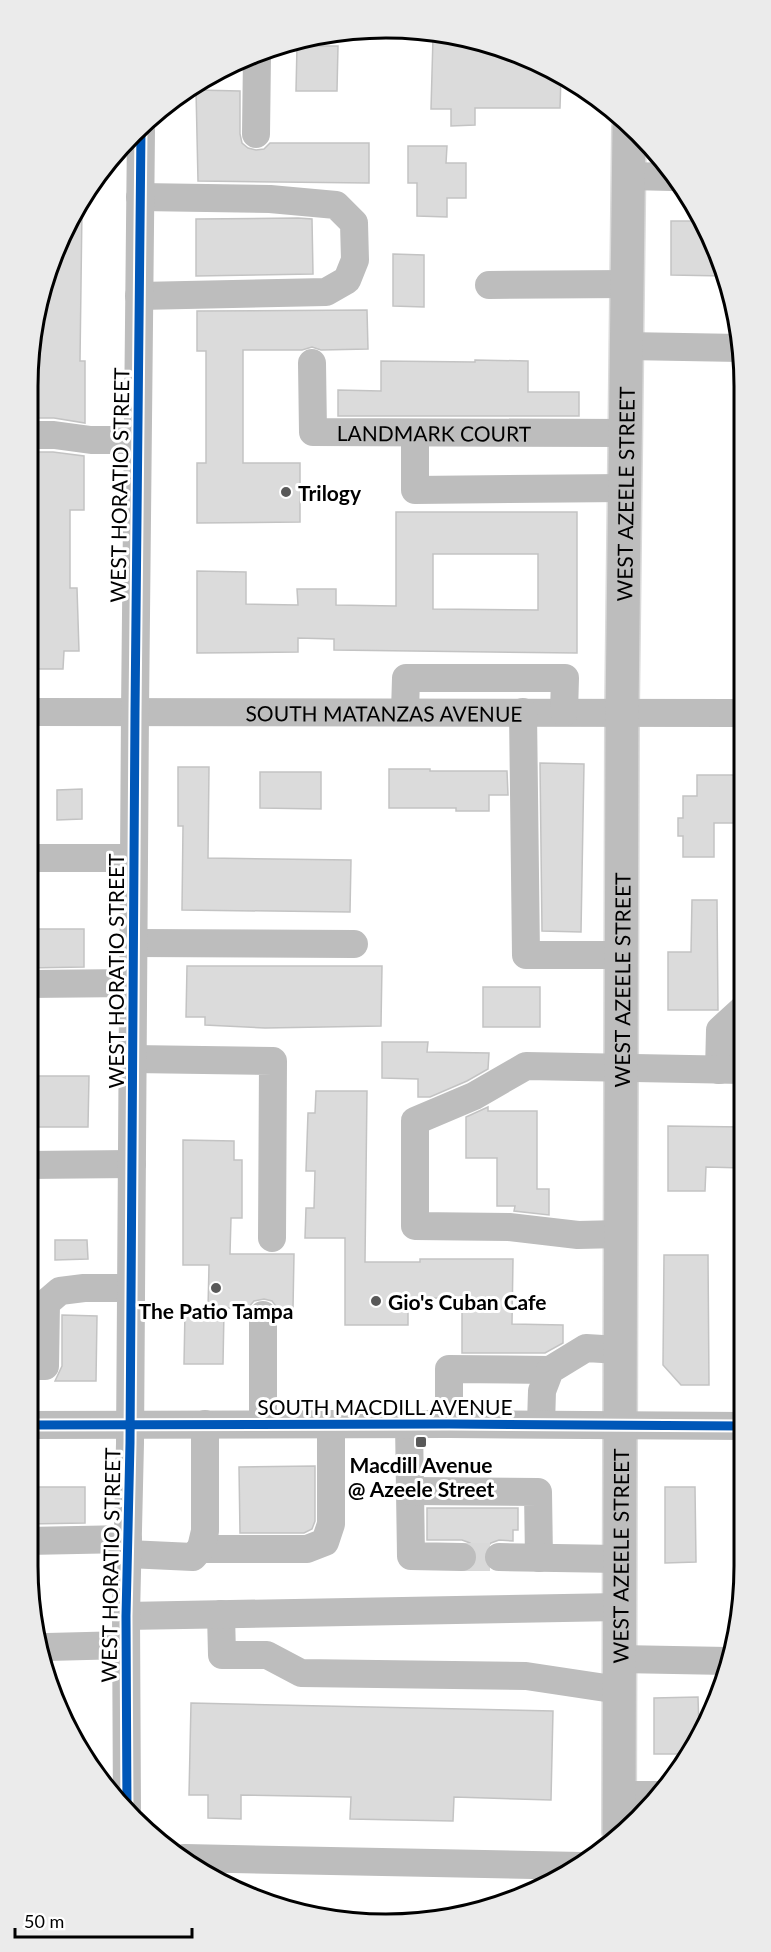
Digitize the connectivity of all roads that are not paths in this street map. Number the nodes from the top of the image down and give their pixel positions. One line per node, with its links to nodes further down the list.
1 (257, 62): 2 (street)
2 (256, 134)
3 (629, 136): 5 (main road, WEST AZEELE STREET)
4 (141, 137): 7 (street, WEST HORATIO STREET)
5 (629, 176): 6 (street); 8 (main road, WEST AZEELE STREET)
6 (664, 177)
7 (140, 197): 10 (street, WEST HORATIO STREET); 10 (street)
8 (627, 284): 9 (street); 11 (main road, WEST AZEELE STREET)
9 (489, 285)
10 (139, 296): 17 (street, WEST HORATIO STREET)
11 (626, 346): 12 (street); 15 (main road, WEST AZEELE STREET)
12 (732, 348)
13 (312, 363): 14 (street, LANDMARK COURT)
14 (415, 433): 15 (street, LANDMARK COURT); 18 (street)
15 (624, 434): 18 (main road, WEST AZEELE STREET)
16 (38, 435): 17 (street)
17 (137, 440): 20 (street, WEST HORATIO STREET)
18 (624, 488): 24 (main road, WEST AZEELE STREET)
19 (38, 712): 20 (street, SOUTH MATANZAS AVENUE)
20 (135, 712): 21 (street, SOUTH MATANZAS AVENUE); 27 (street, WEST HORATIO STREET)
21 (405, 712): 22 (street, SOUTH MATANZAS AVENUE); 23 (street)
22 (523, 712): 23 (street, SOUTH MATANZAS AVENUE); 30 (street)
23 (564, 712): 24 (street, SOUTH MATANZAS AVENUE)
24 (622, 712): 25 (street, SOUTH MATANZAS AVENUE); 30 (main road, WEST AZEELE STREET)
25 (734, 713)
26 (38, 858): 27 (street)
27 (134, 858): 28 (street, WEST HORATIO STREET)
28 (133, 943): 29 (street); 31 (street, WEST HORATIO STREET)
29 (354, 944)
30 (621, 955): 35 (main road, WEST AZEELE STREET)
31 (133, 983): 32 (street); 34 (street, WEST HORATIO STREET)
32 (38, 984)
33 (734, 1017): 36 (street)
34 (133, 1059): 37 (street, WEST HORATIO STREET); 40 (street)
35 (620, 1069): 36 (street); 39 (main road, WEST AZEELE STREET); 39 (street)
36 (731, 1070)
37 (132, 1164): 38 (street); 41 (street, WEST HORATIO STREET)
38 (38, 1165)
39 (620, 1234): 43 (main road, WEST AZEELE STREET)
40 (272, 1238)
41 (131, 1288): 44 (street); 46 (street, WEST HORATIO STREET)
42 (263, 1315): 48 (street)
43 (619, 1350): 45 (street); 53 (main road, WEST AZEELE STREET)
44 (38, 1366)
45 (550, 1370): 51 (street); 52 (street)
46 (130, 1424): 47 (street, SOUTH MACDILL AVENUE); 54 (street, SOUTH MACDILL AVENUE); 58 (street, WEST HORATIO STREET)
47 (205, 1424): 48 (street, SOUTH MACDILL AVENUE); 59 (street)
48 (263, 1424): 49 (street, SOUTH MACDILL AVENUE)
49 (331, 1424): 50 (street, SOUTH MACDILL AVENUE); 59 (street)
50 (409, 1424): 51 (street, SOUTH MACDILL AVENUE); 56 (street)
51 (449, 1424): 52 (street, SOUTH MACDILL AVENUE)
52 (541, 1424): 53 (street, SOUTH MACDILL AVENUE)
53 (619, 1424): 55 (street, SOUTH MACDILL AVENUE); 63 (main road, WEST AZEELE STREET)
54 (38, 1425)
55 (734, 1426)
56 (410, 1491): 60 (street); 62 (street)
57 (38, 1542): 58 (street)
58 (128, 1546): 59 (street); 66 (street, WEST HORATIO STREET)
59 (200, 1549)
60 (462, 1557)
61 (499, 1557): 62 (street)
62 (539, 1558): 63 (street)
63 (619, 1559): 64 (main road, WEST AZEELE STREET)
64 (619, 1607): 65 (street); 70 (main road, WEST AZEELE STREET)
65 (221, 1614): 66 (street); 70 (street)
66 (126, 1616): 67 (street, WEST HORATIO STREET)
67 (126, 1645): 68 (street); 73 (street, WEST HORATIO STREET)
68 (47, 1647)
69 (720, 1662): 70 (street)
70 (619, 1675): 71 (main road, WEST AZEELE STREET)
71 (619, 1795): 72 (street); 74 (main road, WEST AZEELE STREET)
72 (647, 1796)
73 (127, 1799)
74 (619, 1824)
75 (196, 1858): 76 (street)
76 (554, 1871)

